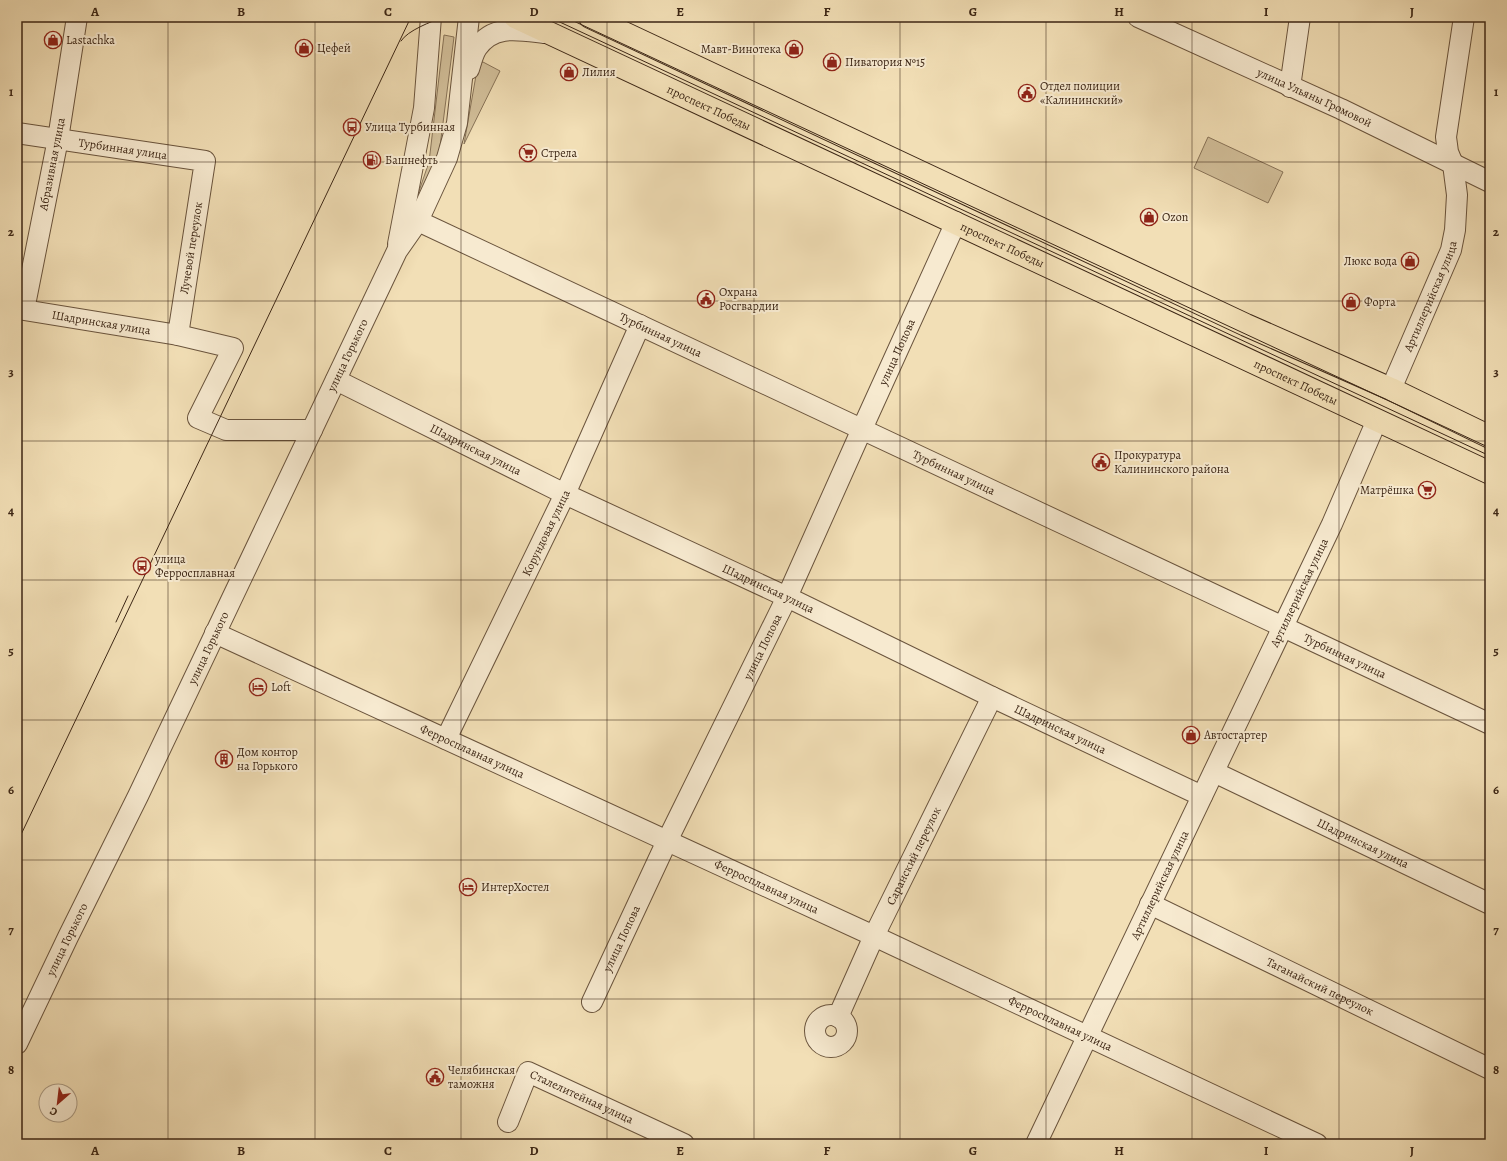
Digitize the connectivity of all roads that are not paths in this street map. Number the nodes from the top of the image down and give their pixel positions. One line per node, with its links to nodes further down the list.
1 (77, 17): 14 (street, Абразивная улица)
2 (431, 17): 20 (street, улица Горького)
3 (469, 17): 12 (street, улица Горького)
4 (515, 17): 10 (main road, проспект Победы)
5 (590, 17): 25 (main road)
6 (1138, 17): 9 (street, улица Ульяны Громовой)
7 (1300, 17): 11 (street)
8 (1464, 17): 16 (street, Артиллерийская улица)
9 (1164, 23): 11 (street, улица Ульяны Громовой)
10 (550, 33): 12 (street, улица Горького); 19 (main road, проспект Победы)
11 (1290, 87): 16 (street, улица Ульяны Громовой)
12 (461, 88): 18 (street, улица Горького)
13 (17, 132): 14 (street, Турбинная улица)
14 (58, 139): 15 (street, Турбинная улица); 21 (street, Абразивная улица)
15 (205, 161): 23 (street, Лучевой переулок)
16 (1453, 164): 17 (street, улица Ульяны Громовой); 25 (street, Артиллерийская улица)
17 (1490, 182)
18 (418, 221): 20 (street, улица Горького); 22 (street, Турбинная улица)
19 (956, 222): 26 (main road, проспект Победы); 27 (street, улица Попова)
20 (397, 251): 24 (street, улица Горького)
21 (24, 310): 23 (street, Шадринская улица)
22 (640, 325): 27 (street, Турбинная улица); 31 (street, Корундовая улица)
23 (178, 335): 28 (street, Шадринская улица)
24 (336, 380): 28 (street, улица Горького); 31 (street, Шадринская улица)
25 (1391, 389): 26 (main road, Артиллерийская улица); 29 (main road)
26 (1377, 420): 30 (main road, проспект Победы); 33 (street, Артиллерийская улица)
27 (862, 429): 32 (street, улица Попова); 33 (street, Турбинная улица)
28 (312, 430): 34 (street, улица Горького)
29 (1490, 437)
30 (1490, 473)
31 (565, 494): 32 (street, Шадринская улица); 37 (street, Корундовая улица)
32 (787, 597): 35 (street, Шадринская улица); 40 (street, улица Попова)
33 (1283, 627): 36 (street, Турбинная улица); 38 (street, Артиллерийская улица)
34 (215, 633): 37 (street, Ферросплавная улица); 46 (street, улица Горького)
35 (992, 697): 39 (street, Шадринская улица); 43 (street, Саранский переулок)
36 (1490, 724)
37 (446, 739): 40 (street, Ферросплавная улица)
38 (1214, 772): 39 (street, Артиллерийская улица); 42 (street, Шадринская улица)
39 (1202, 796): 41 (street, Артиллерийская улица)
40 (667, 841): 43 (street, Ферросплавная улица); 44 (street, улица Попова)
41 (1150, 904): 47 (street, Артиллерийская улица); 49 (street, Таганайский переулок)
42 (1490, 904)
43 (874, 936): 45 (street, Саранский переулок); 47 (street, Ферросплавная улица)
44 (592, 1002)
45 (838, 1017)
46 (22, 1027): 48 (street, улица Горького)
47 (1087, 1035): 52 (street, Артиллерийская улица); 53 (street, Ферросплавная улица)
48 (17, 1044)
49 (1490, 1069)
50 (508, 1122): 51 (street, Сталелитейная улица)
51 (684, 1144)
52 (1036, 1144)
53 (1317, 1144)

